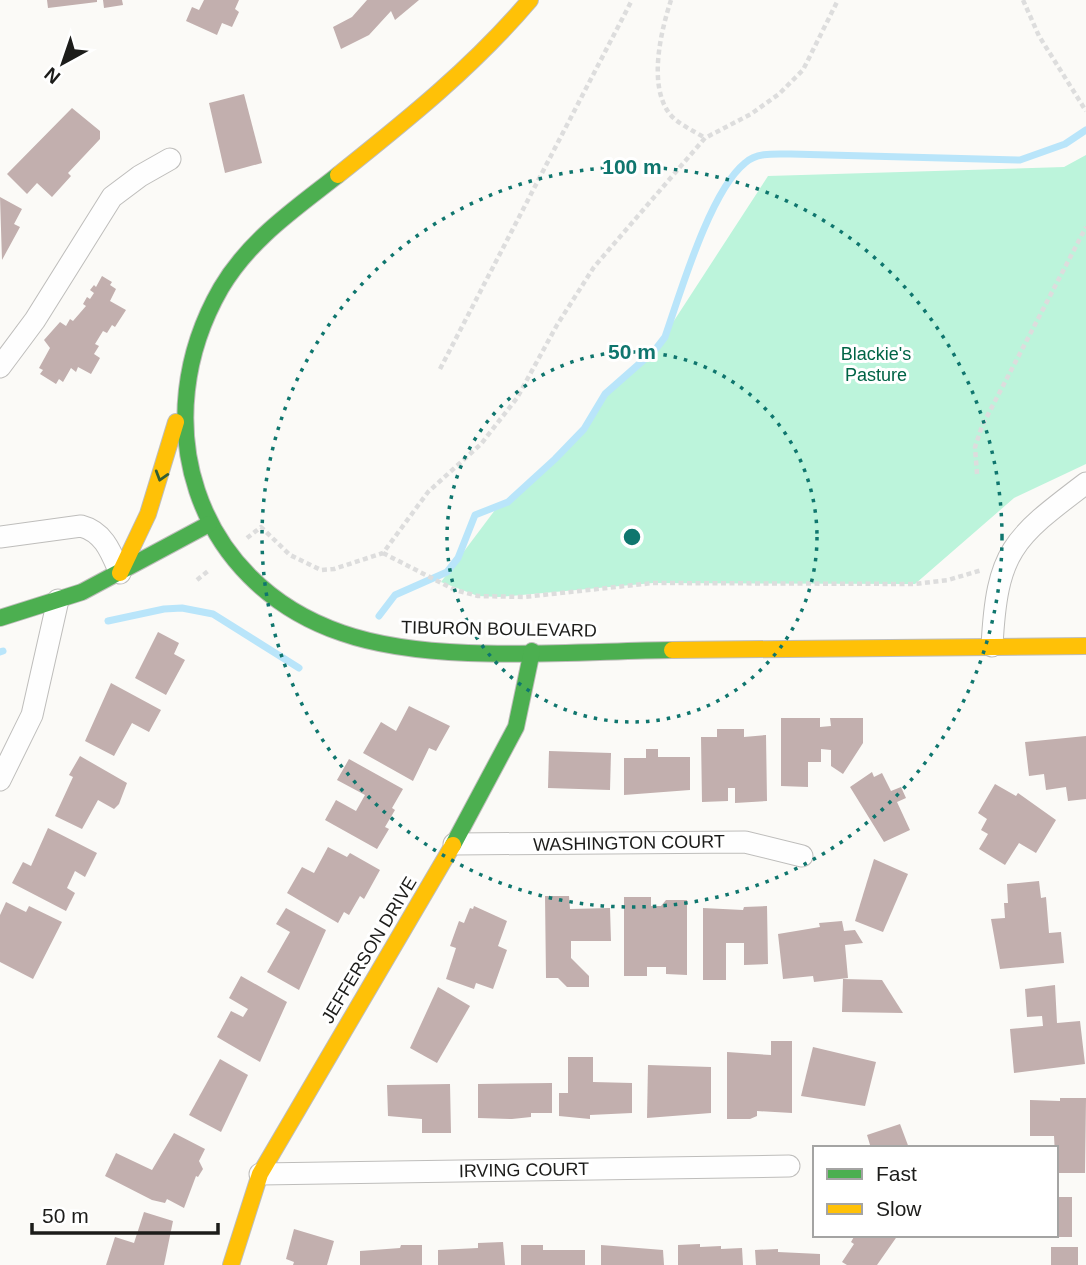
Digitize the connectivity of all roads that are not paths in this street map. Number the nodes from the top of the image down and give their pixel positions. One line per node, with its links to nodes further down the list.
1 (530, 0): 4 (main road, TIBURON BOULEVARD)
2 (170, 159): 3 (street)
3 (0, 367)
4 (186, 387): 6 (main road, TIBURON BOULEVARD); 8 (main road, one-way to 8)
5 (1086, 483): 11 (street)
6 (209, 524): 8 (main road); 13 (main road, TIBURON BOULEVARD)
7 (0, 537): 8 (street)
8 (120, 573): 9 (main road)
9 (58, 600): 10 (main road); 14 (street)
10 (0, 618)
11 (992, 646): 12 (main road, TIBURON BOULEVARD); 13 (main road, TIBURON BOULEVARD)
12 (1086, 646)
13 (532, 652): 15 (main road, JEFFERSON DRIVE)
14 (0, 780)
15 (454, 844): 16 (street, WASHINGTON COURT); 18 (main road, JEFFERSON DRIVE)
16 (802, 856)
17 (789, 1166): 18 (street, IRVING COURT)
18 (260, 1174): 19 (main road, JEFFERSON DRIVE)
19 (231, 1265)

